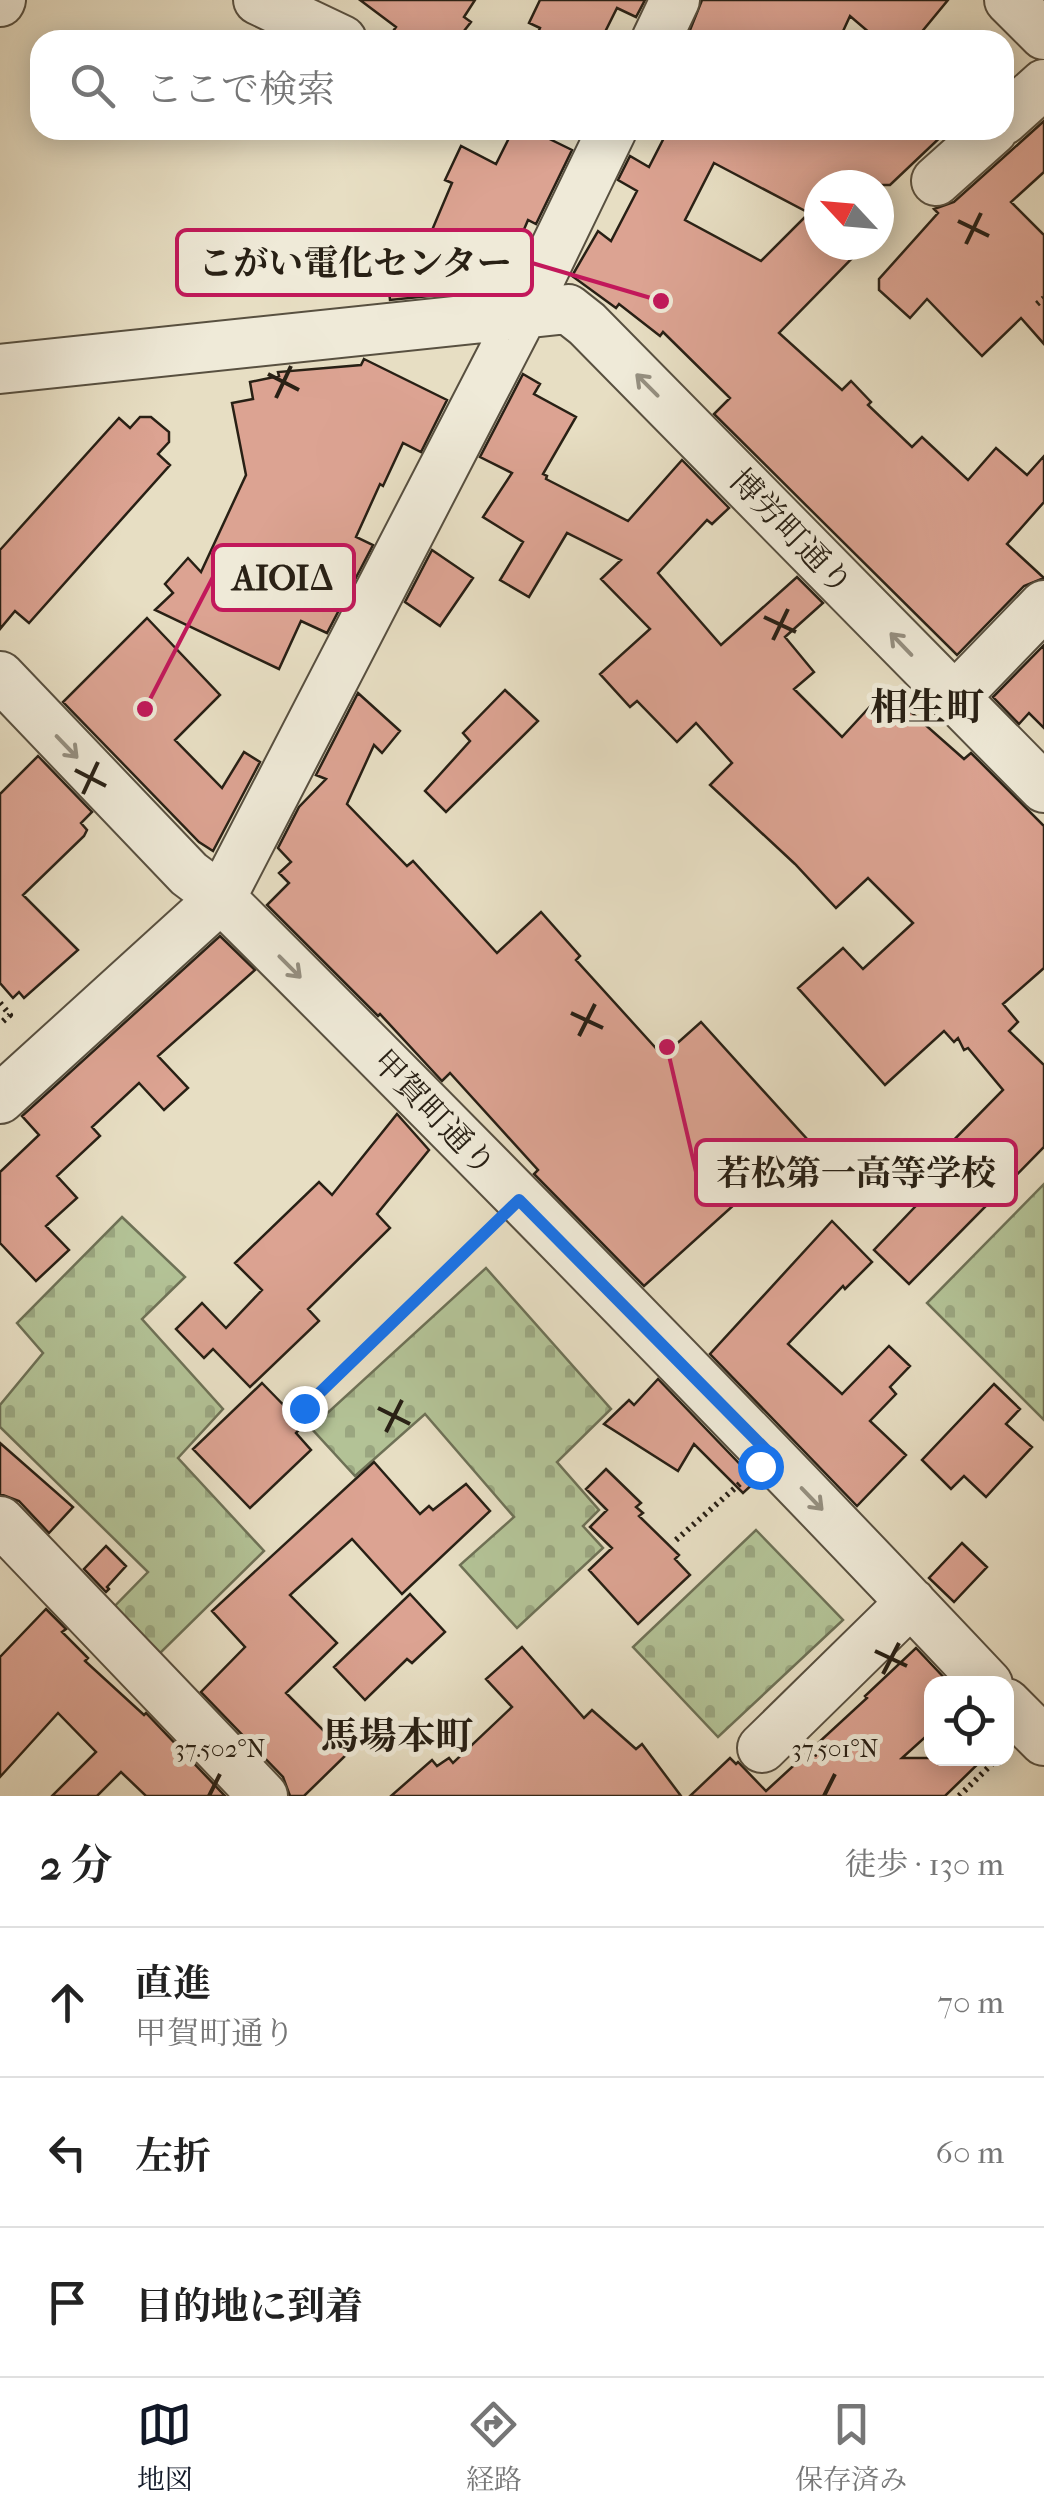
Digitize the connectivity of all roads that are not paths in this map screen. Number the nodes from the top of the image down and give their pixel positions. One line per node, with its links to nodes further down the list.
1 (258, 0): 4 (street)
2 (675, 0): 5 (street)
3 (1010, 0): 6 (street)
4 (321, 30)
5 (661, 30)
6 (1044, 36)
7 (1044, 84): 8 (street)
8 (1014, 111)
9 (607, 140): 12 (street)
10 (982, 140): 11 (street)
11 (936, 181)
12 (524, 312): 13 (street, 博労町通り); 16 (street, 博労町通り, one-way to 12); 18 (street)
13 (0, 369)
14 (1044, 606): 16 (street)
15 (0, 676): 18 (street, 甲賀町通り, one-way to 18)
16 (954, 698): 17 (street, 博労町通り)
17 (1044, 788)
18 (221, 898): 19 (street); 21 (street, 甲賀町通り, one-way to 21)
19 (0, 1099)
20 (0, 1521): 26 (street)
21 (911, 1602): 22 (street, 甲賀町通り); 25 (street)
22 (980, 1676)
23 (1014, 1711): 24 (street)
24 (1044, 1741)
25 (762, 1748)
26 (262, 1796)

